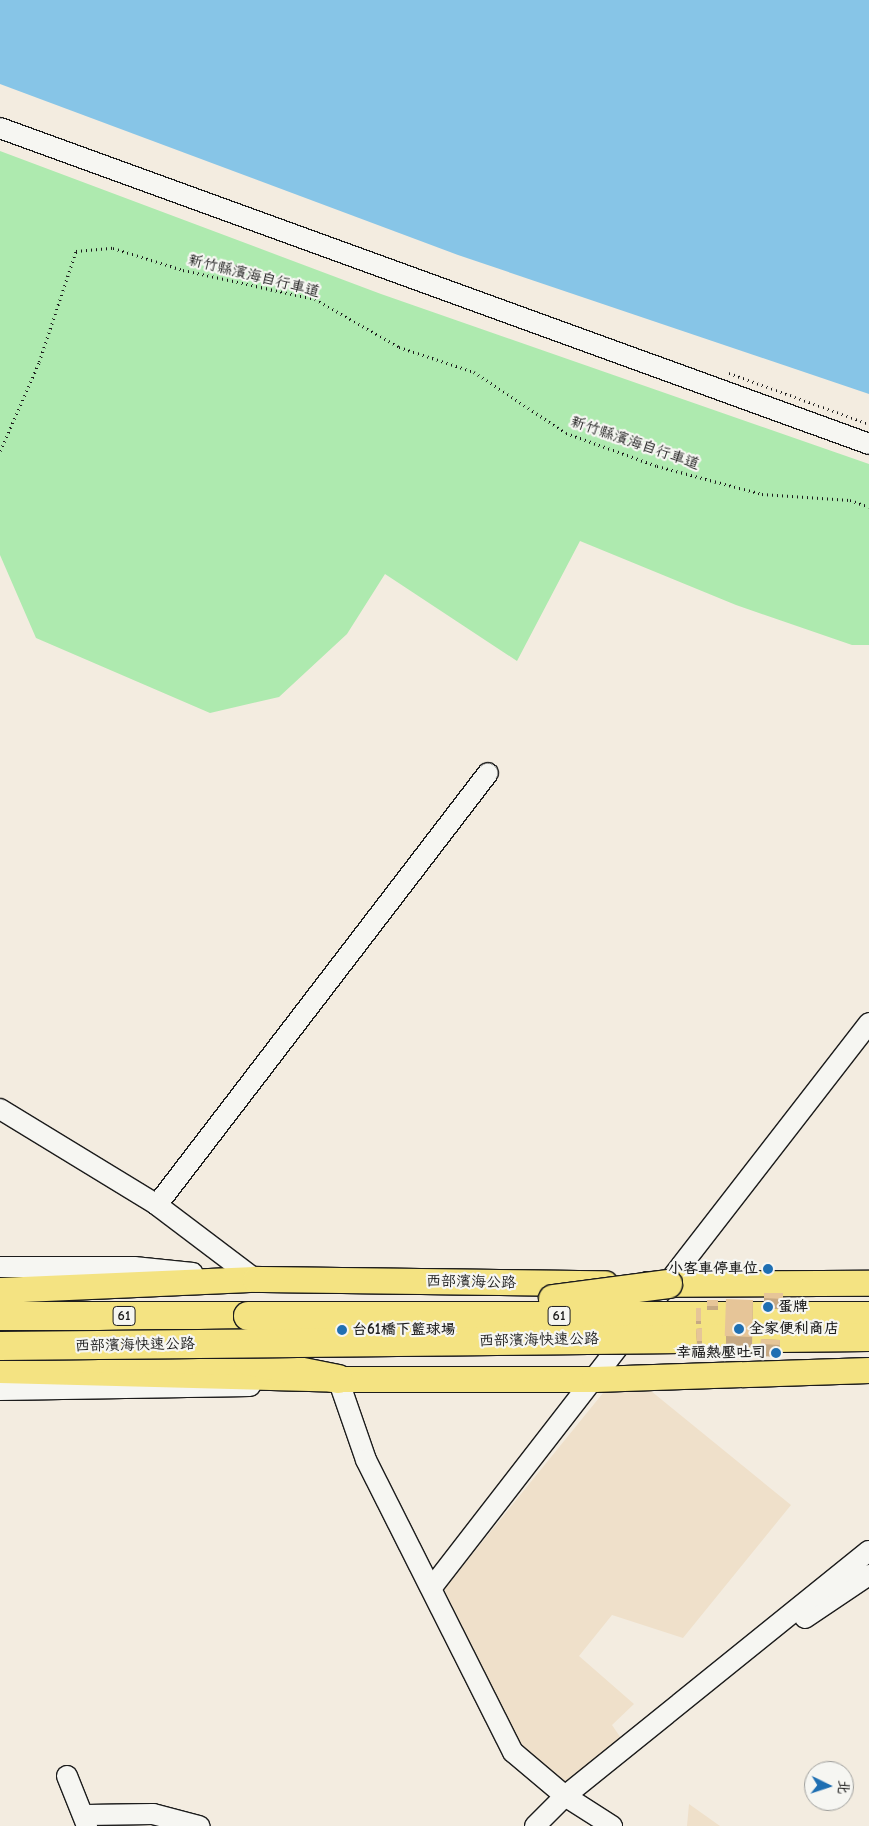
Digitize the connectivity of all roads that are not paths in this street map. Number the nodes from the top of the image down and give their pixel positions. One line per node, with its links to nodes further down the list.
1 (0, 128): 2 (street)
2 (869, 444)
3 (488, 773): 6 (street)
4 (869, 1023): 10 (street)
5 (0, 1109): 6 (street)
6 (158, 1205): 8 (street)
7 (0, 1267): 8 (street)
8 (255, 1279): 10 (main road, 西部濱海公路 / 61); 11 (main road, 西部濱海公路 / 61)
9 (869, 1283): 10 (main road, 西部濱海公路 / 61)
10 (668, 1284): 13 (highway, bridge); 23 (street)
11 (0, 1290)
12 (0, 1316): 13 (highway, 西部濱海快速公路 / 61)
13 (248, 1316): 14 (highway, 西部濱海快速公路 / 61, bridge)
14 (869, 1316)
15 (869, 1337): 16 (highway, 西部濱海快速公路 / 61, bridge)
16 (0, 1346)
17 (0, 1357): 22 (highway)
18 (0, 1370): 22 (main road)
19 (843, 1370): 20 (main road); 21 (main road); 23 (main road)
20 (869, 1370)
21 (869, 1377)
22 (338, 1379): 23 (main road); 24 (street); 27 (street)
23 (594, 1379): 27 (street)
24 (0, 1390)
25 (869, 1551): 28 (street)
26 (869, 1575): 28 (street)
27 (433, 1586): 30 (street)
28 (721, 1672): 30 (street)
29 (67, 1776): 31 (street)
30 (565, 1796): 33 (street); 34 (street)
31 (87, 1820): 32 (street)
32 (199, 1826)
33 (535, 1826)
34 (612, 1826)

